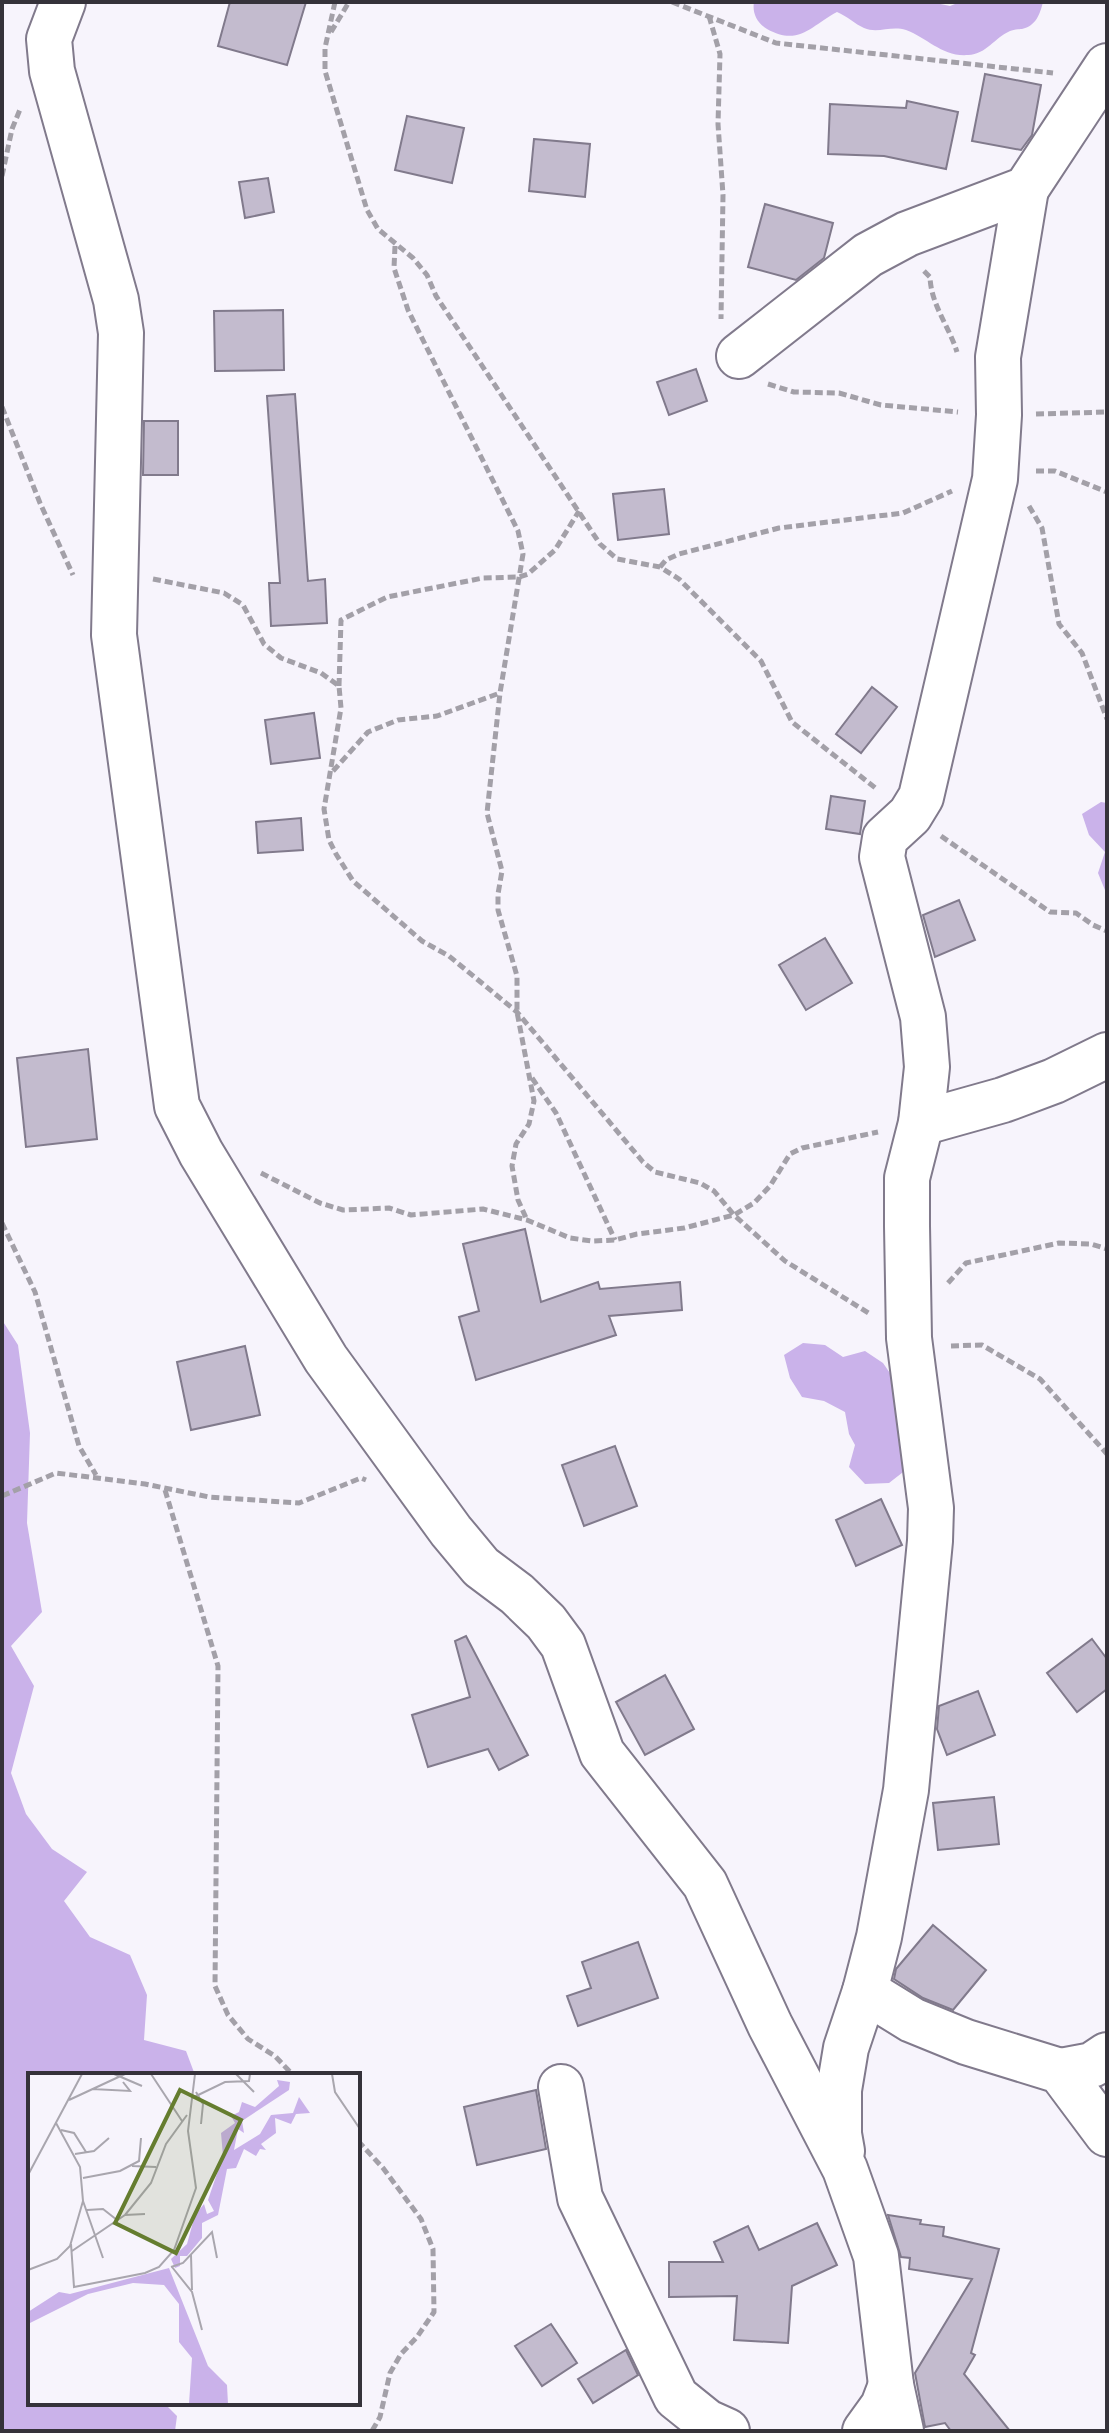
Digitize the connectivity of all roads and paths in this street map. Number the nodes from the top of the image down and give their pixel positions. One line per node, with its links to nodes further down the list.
1 (63, 2): 21 (street)
2 (335, 2): 6 (path)
3 (349, 2): 6 (path)
4 (672, 2): 5 (path)
5 (709, 16): 7 (path); 12 (path)
6 (325, 48): 10 (path)
7 (1107, 66): 8 (street)
8 (1026, 189): 9 (street); 15 (street)
9 (907, 234): 11 (path); 12 (street)
10 (395, 245): 18 (path); 20 (path)
11 (957, 353)
12 (739, 356): 15 (path)
13 (2, 407): 21 (path)
14 (1107, 412): 15 (path)
15 (999, 415): 16 (street)
16 (1004, 477): 17 (path); 19 (path); 24 (path); 26 (street)
17 (1107, 492)
18 (579, 511): 19 (path); 20 (path)
19 (660, 567): 26 (path)
20 (519, 577): 22 (path); 23 (path)
21 (98, 580): 22 (path); 43 (street)
22 (339, 686): 25 (path)
23 (500, 693): 25 (path); 28 (path)
24 (1107, 719)
25 (331, 772): 28 (path)
26 (910, 815): 27 (path); 31 (street)
27 (1107, 931)
28 (517, 1012): 30 (path); 33 (path)
29 (1107, 1055): 31 (street)
30 (530, 1076): 34 (path); 36 (path)
31 (921, 1123): 33 (path); 39 (street)
32 (253, 1169): 34 (path)
33 (734, 1215): 36 (path); 39 (path)
34 (527, 1220): 36 (path)
35 (2, 1223): 41 (path)
36 (615, 1240)
37 (1107, 1249): 38 (path)
38 (944, 1287)
39 (909, 1343): 40 (path); 45 (street)
40 (1107, 1454)
41 (100, 1477): 42 (path); 44 (path)
42 (165, 1490): 43 (path); 48 (path)
43 (423, 1492): 52 (street)
44 (2, 1496)
45 (865, 1991): 47 (street); 52 (street)
46 (1107, 2055): 47 (street)
47 (1060, 2071): 50 (street)
48 (291, 2073)
49 (561, 2087): 55 (street)
50 (1107, 2134)
51 (360, 2143): 54 (path)
52 (845, 2169): 53 (street)
53 (891, 2385): 56 (street); 57 (street)
54 (372, 2431)
55 (727, 2431)
56 (865, 2431)
57 (901, 2431)

